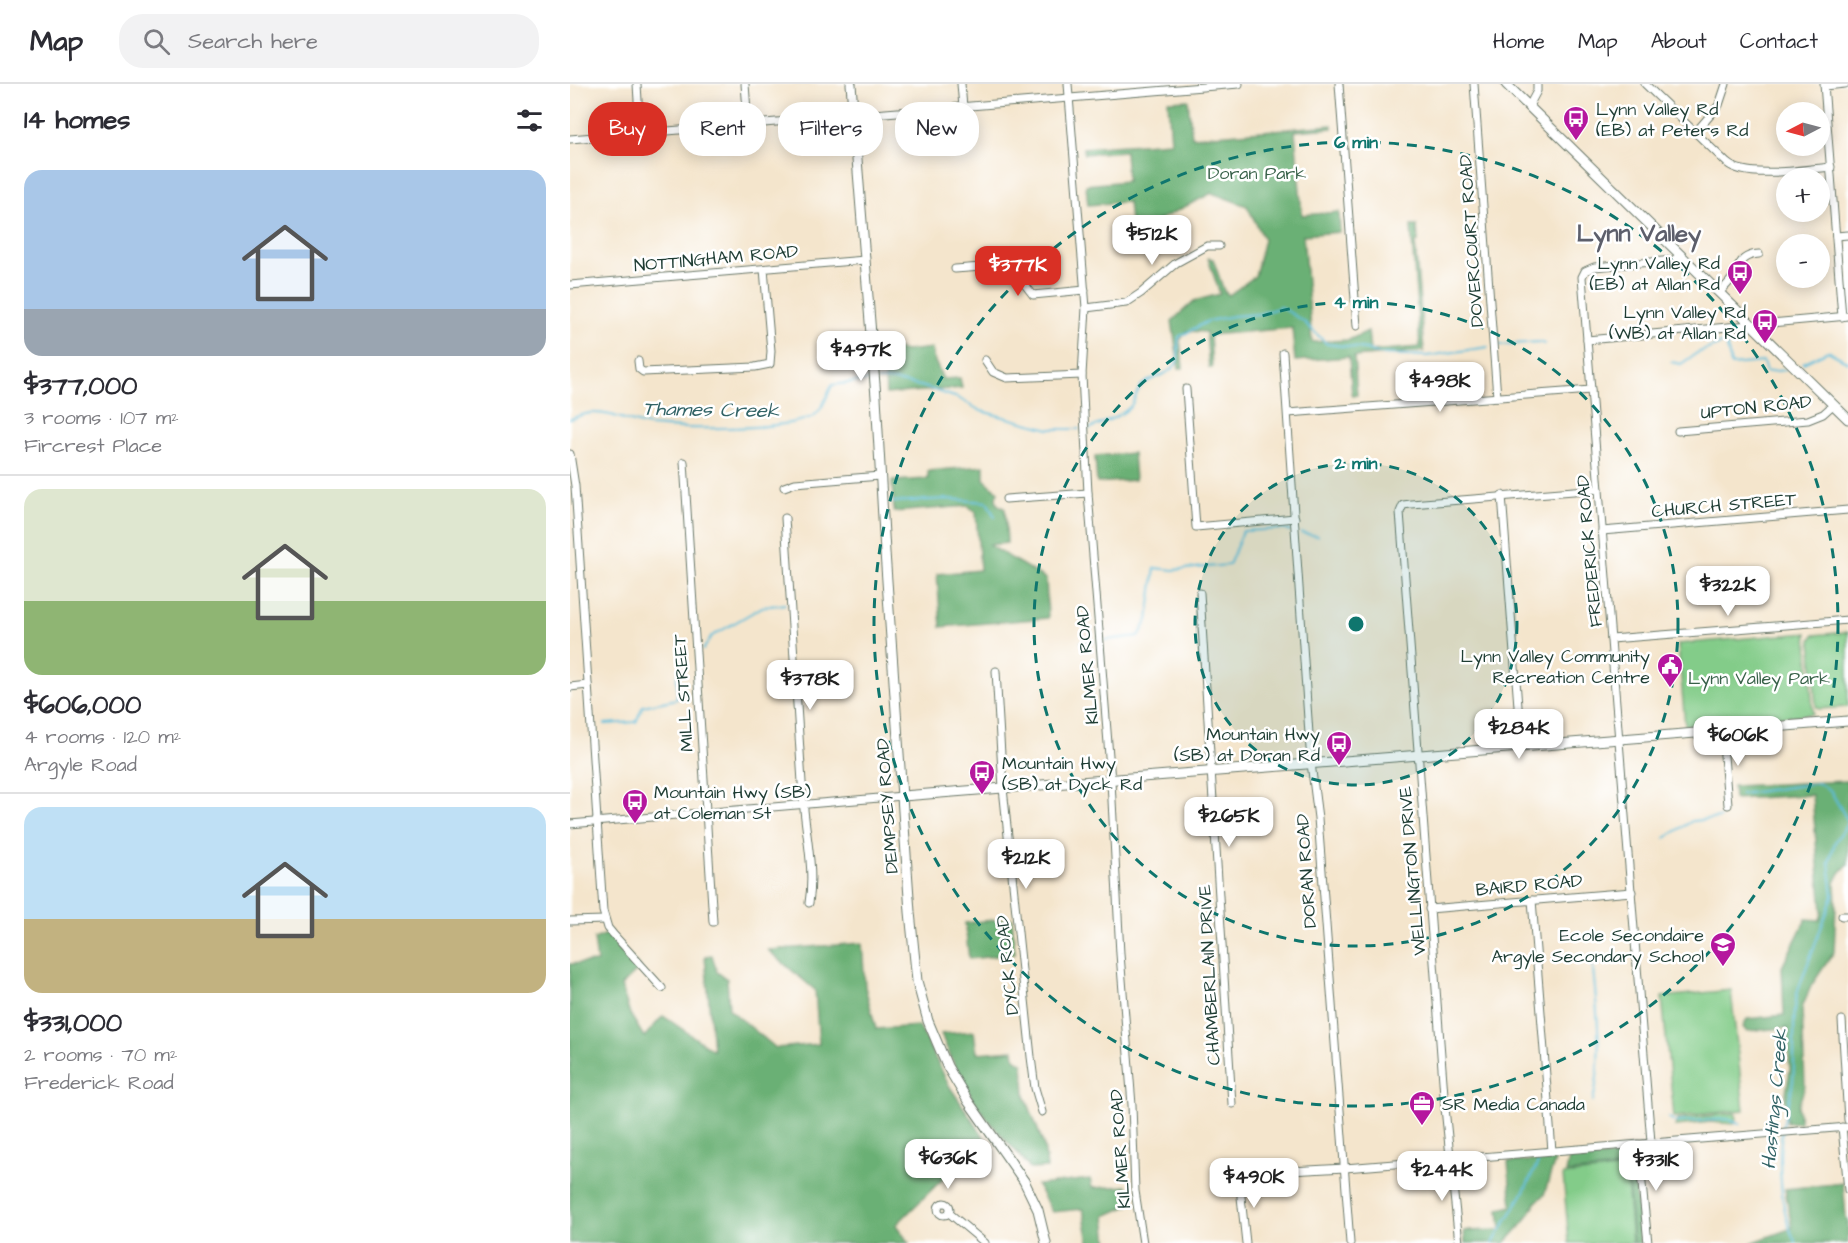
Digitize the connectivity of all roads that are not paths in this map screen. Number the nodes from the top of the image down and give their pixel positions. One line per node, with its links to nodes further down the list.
1 (636, 84): 17 (street)
2 (745, 84): 18 (street)
3 (851, 84): 19 (street, DEMPSEY ROAD)
4 (962, 84): 20 (street)
5 (1068, 84): 16 (street, KILMER ROAD)
6 (1239, 84): 15 (street)
7 (1339, 84): 42 (street)
8 (1474, 84): 50 (street, DOVERCOURT ROAD)
9 (1506, 84): 22 (street)
10 (1537, 84): 22 (street)
11 (1645, 84): 23 (street)
12 (1726, 84): 23 (street)
13 (1845, 84): 14 (street)
14 (1824, 85): 27 (street)
15 (1176, 87): 16 (street)
16 (1069, 98): 21 (street); 37 (street, KILMER ROAD)
17 (637, 102)
18 (746, 102)
19 (852, 102)
20 (963, 102)
21 (979, 106)
22 (1528, 106): 32 (street)
23 (1695, 133): 27 (street)
24 (588, 137): 25 (street)
25 (570, 139)
26 (856, 156): 33 (street, DEMPSEY ROAD)
27 (1831, 167): 29 (street)
28 (1848, 235): 29 (street)
29 (1836, 236): 40 (street)
30 (1219, 246): 39 (street)
31 (1759, 254): 38 (street)
32 (1680, 255): 38 (street); 43 (street, FREDERICK ROAD)
33 (865, 260): 34 (street, NOTTINGHAM ROAD); 57 (street, DEMPSEY ROAD)
34 (764, 269): 36 (street, NOTTINGHAM ROAD); 46 (street)
35 (955, 269): 37 (street)
36 (570, 285)
37 (1085, 290): 39 (street, KILMER ROAD)
38 (1719, 293): 41 (street)
39 (1086, 308): 47 (street, KILMER ROAD)
40 (1845, 316): 41 (street)
41 (1752, 325): 43 (street); 51 (street)
42 (1357, 326)
43 (1587, 340): 49 (street, FREDERICK ROAD)
44 (1284, 353): 52 (street, DORAN ROAD)
45 (985, 360): 47 (street)
46 (638, 361)
47 (1082, 375): 60 (street, KILMER ROAD)
48 (1186, 389): 65 (street)
49 (1591, 390): 50 (street); 59 (street, FREDERICK ROAD)
50 (1497, 397): 52 (street)
51 (1833, 405): 53 (street); 54 (street, UPTON ROAD)
52 (1288, 413): 65 (street, DORAN ROAD)
53 (1848, 419)
54 (1678, 431)
55 (570, 454): 66 (street)
56 (684, 462): 86 (street, MILL STREET)
57 (880, 476): 58 (street); 83 (street, DEMPSEY ROAD)
58 (784, 487)
59 (1599, 489): 61 (street); 67 (street, FREDERICK ROAD)
60 (1088, 493): 62 (street); 81 (street, KILMER ROAD)
61 (1502, 495): 77 (street); 78 (street, WELLINGTON DRIVE)
62 (1006, 499)
63 (1848, 510): 67 (street, CHURCH STREET)
64 (785, 518): 84 (street)
65 (1295, 518): 79 (street, DORAN ROAD)
66 (574, 528): 72 (street)
67 (1602, 531): 70 (street, FREDERICK ROAD)
68 (1200, 593): 80 (street, CHAMBERLAIN DRIVE)
69 (1848, 620): 70 (street)
70 (1611, 639): 76 (street, FREDERICK ROAD)
71 (996, 671): 82 (street, DYCK ROAD)
72 (588, 685): 73 (street); 87 (street)
73 (570, 687)
74 (1848, 721): 75 (street)
75 (1722, 730): 76 (street); 85 (street)
76 (1619, 739): 77 (street); 89 (street, FREDERICK ROAD)
77 (1521, 746): 78 (street)
78 (1418, 754): 79 (street); 92 (street, WELLINGTON DRIVE)
79 (1311, 763): 80 (street); 106 (street, DORAN ROAD)
80 (1212, 771): 81 (street); 98 (street, CHAMBERLAIN DRIVE)
81 (1111, 781): 82 (street); 113 (street, KILMER ROAD)
82 (1003, 788): 83 (street); 99 (street, DYCK ROAD)
83 (903, 796): 84 (street); 112 (street, DEMPSEY ROAD)
84 (803, 805): 86 (street); 91 (street)
85 (1728, 805)
86 (706, 813): 87 (street); 95 (street, MILL STREET)
87 (597, 822): 88 (street); 93 (street)
88 (570, 824)
89 (1632, 892): 90 (street, BAIRD ROAD); 102 (street, FREDERICK ROAD)
90 (1532, 900): 92 (street, BAIRD ROAD); 104 (street)
91 (809, 903)
92 (1429, 909): 105 (street, WELLINGTON DRIVE)
93 (605, 920): 94 (street); 96 (street)
94 (570, 921)
95 (713, 922)
96 (662, 988)
97 (1842, 1020): 100 (street)
98 (1232, 1104)
99 (1042, 1112)
100 (1848, 1120)
101 (1845, 1127): 102 (street); 109 (street)
102 (1651, 1142): 103 (street)
103 (1638, 1144): 104 (street); 117 (street)
104 (1552, 1151): 105 (street)
105 (1450, 1159): 106 (street); 116 (street, WELLINGTON DRIVE)
106 (1345, 1168): 108 (street); 115 (street, DORAN ROAD)
107 (1218, 1175): 108 (street)
108 (1242, 1175): 114 (street)
109 (1848, 1190)
110 (949, 1213): 111 (street)
111 (985, 1243)
112 (1046, 1243)
113 (1143, 1243)
114 (1246, 1243)
115 (1350, 1243)
116 (1459, 1243)
117 (1648, 1243)

